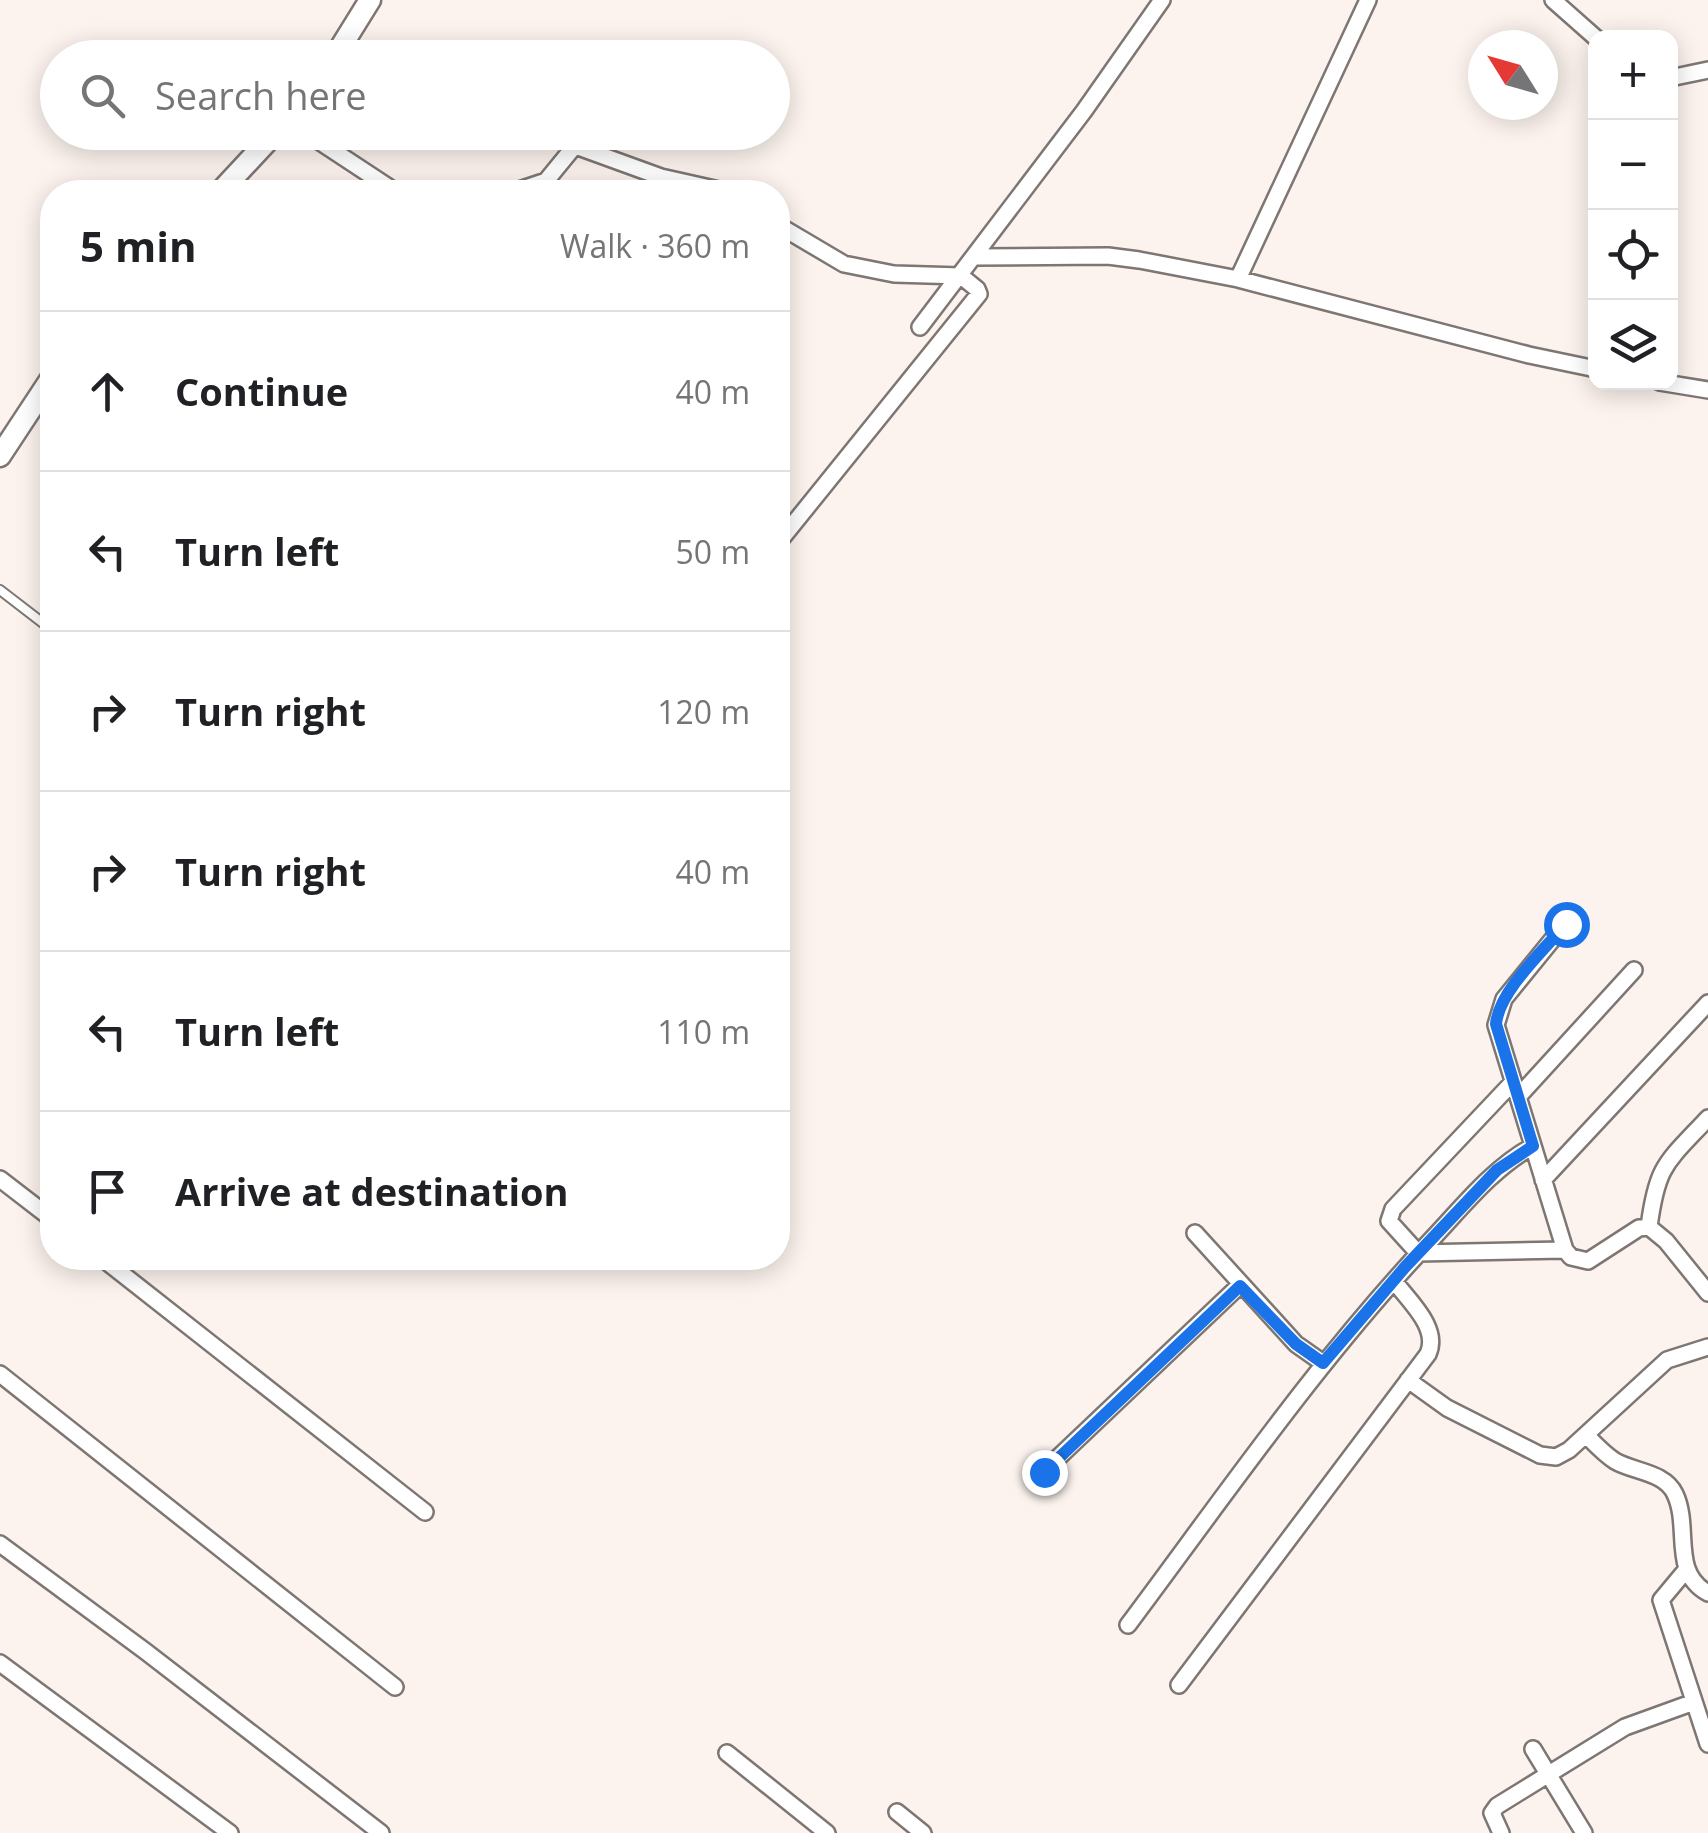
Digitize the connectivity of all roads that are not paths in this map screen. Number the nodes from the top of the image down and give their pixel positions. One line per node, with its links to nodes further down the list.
1 (370, 0): 6 (street)
2 (1162, 0): 18 (street)
3 (1368, 0): 20 (street)
4 (1553, 0): 5 (street)
5 (1588, 31)
6 (345, 40)
7 (1708, 70): 8 (street)
8 (1678, 76)
9 (259, 150): 13 (street)
10 (332, 150): 14 (street)
11 (570, 150): 15 (street)
12 (578, 150): 16 (street)
13 (231, 180)
14 (378, 180)
15 (547, 180)
16 (674, 180)
17 (790, 233): 19 (street)
18 (974, 257): 19 (street); 20 (street)
19 (961, 276): 21 (street); 27 (street)
20 (1238, 279): 22 (street)
21 (920, 327)
22 (1588, 367)
23 (1678, 385): 24 (street)
24 (1708, 390)
25 (40, 395): 26 (street)
26 (0, 456)
27 (790, 529)
28 (0, 590): 29 (lane)
29 (40, 621)
30 (1566, 924): 33 (street)
31 (1634, 970): 33 (street)
32 (1708, 1003): 37 (street)
33 (1516, 1090): 35 (street); 42 (street)
34 (1708, 1118): 39 (street)
35 (1535, 1153): 37 (street); 42 (street)
36 (0, 1178): 38 (street)
37 (1543, 1180): 41 (street)
38 (40, 1210)
39 (1649, 1227): 41 (street); 46 (street)
40 (1195, 1233): 45 (street)
41 (1565, 1250): 42 (street)
42 (1418, 1253): 44 (street)
43 (117, 1270): 53 (street)
44 (1394, 1280): 48 (street); 50 (street)
45 (1240, 1286): 48 (street); 52 (street)
46 (1708, 1292)
47 (1708, 1347): 51 (street)
48 (1323, 1363): 57 (street)
49 (0, 1374): 60 (street)
50 (1408, 1380): 51 (street); 59 (street)
51 (1586, 1435): 55 (street)
52 (1044, 1472)
53 (425, 1512)
54 (0, 1544): 68 (street)
55 (1686, 1570): 56 (street); 61 (street)
56 (1708, 1593)
57 (1128, 1625)
58 (0, 1663): 67 (street)
59 (1179, 1685)
60 (395, 1687)
61 (1694, 1702): 62 (street); 65 (street)
62 (1708, 1744)
63 (1533, 1750): 65 (street)
64 (727, 1753): 69 (street)
65 (1549, 1776): 71 (street); 72 (street)
66 (896, 1812): 70 (street)
67 (230, 1833)
68 (382, 1833)
69 (827, 1833)
70 (923, 1833)
71 (1502, 1833)
72 (1584, 1833)

